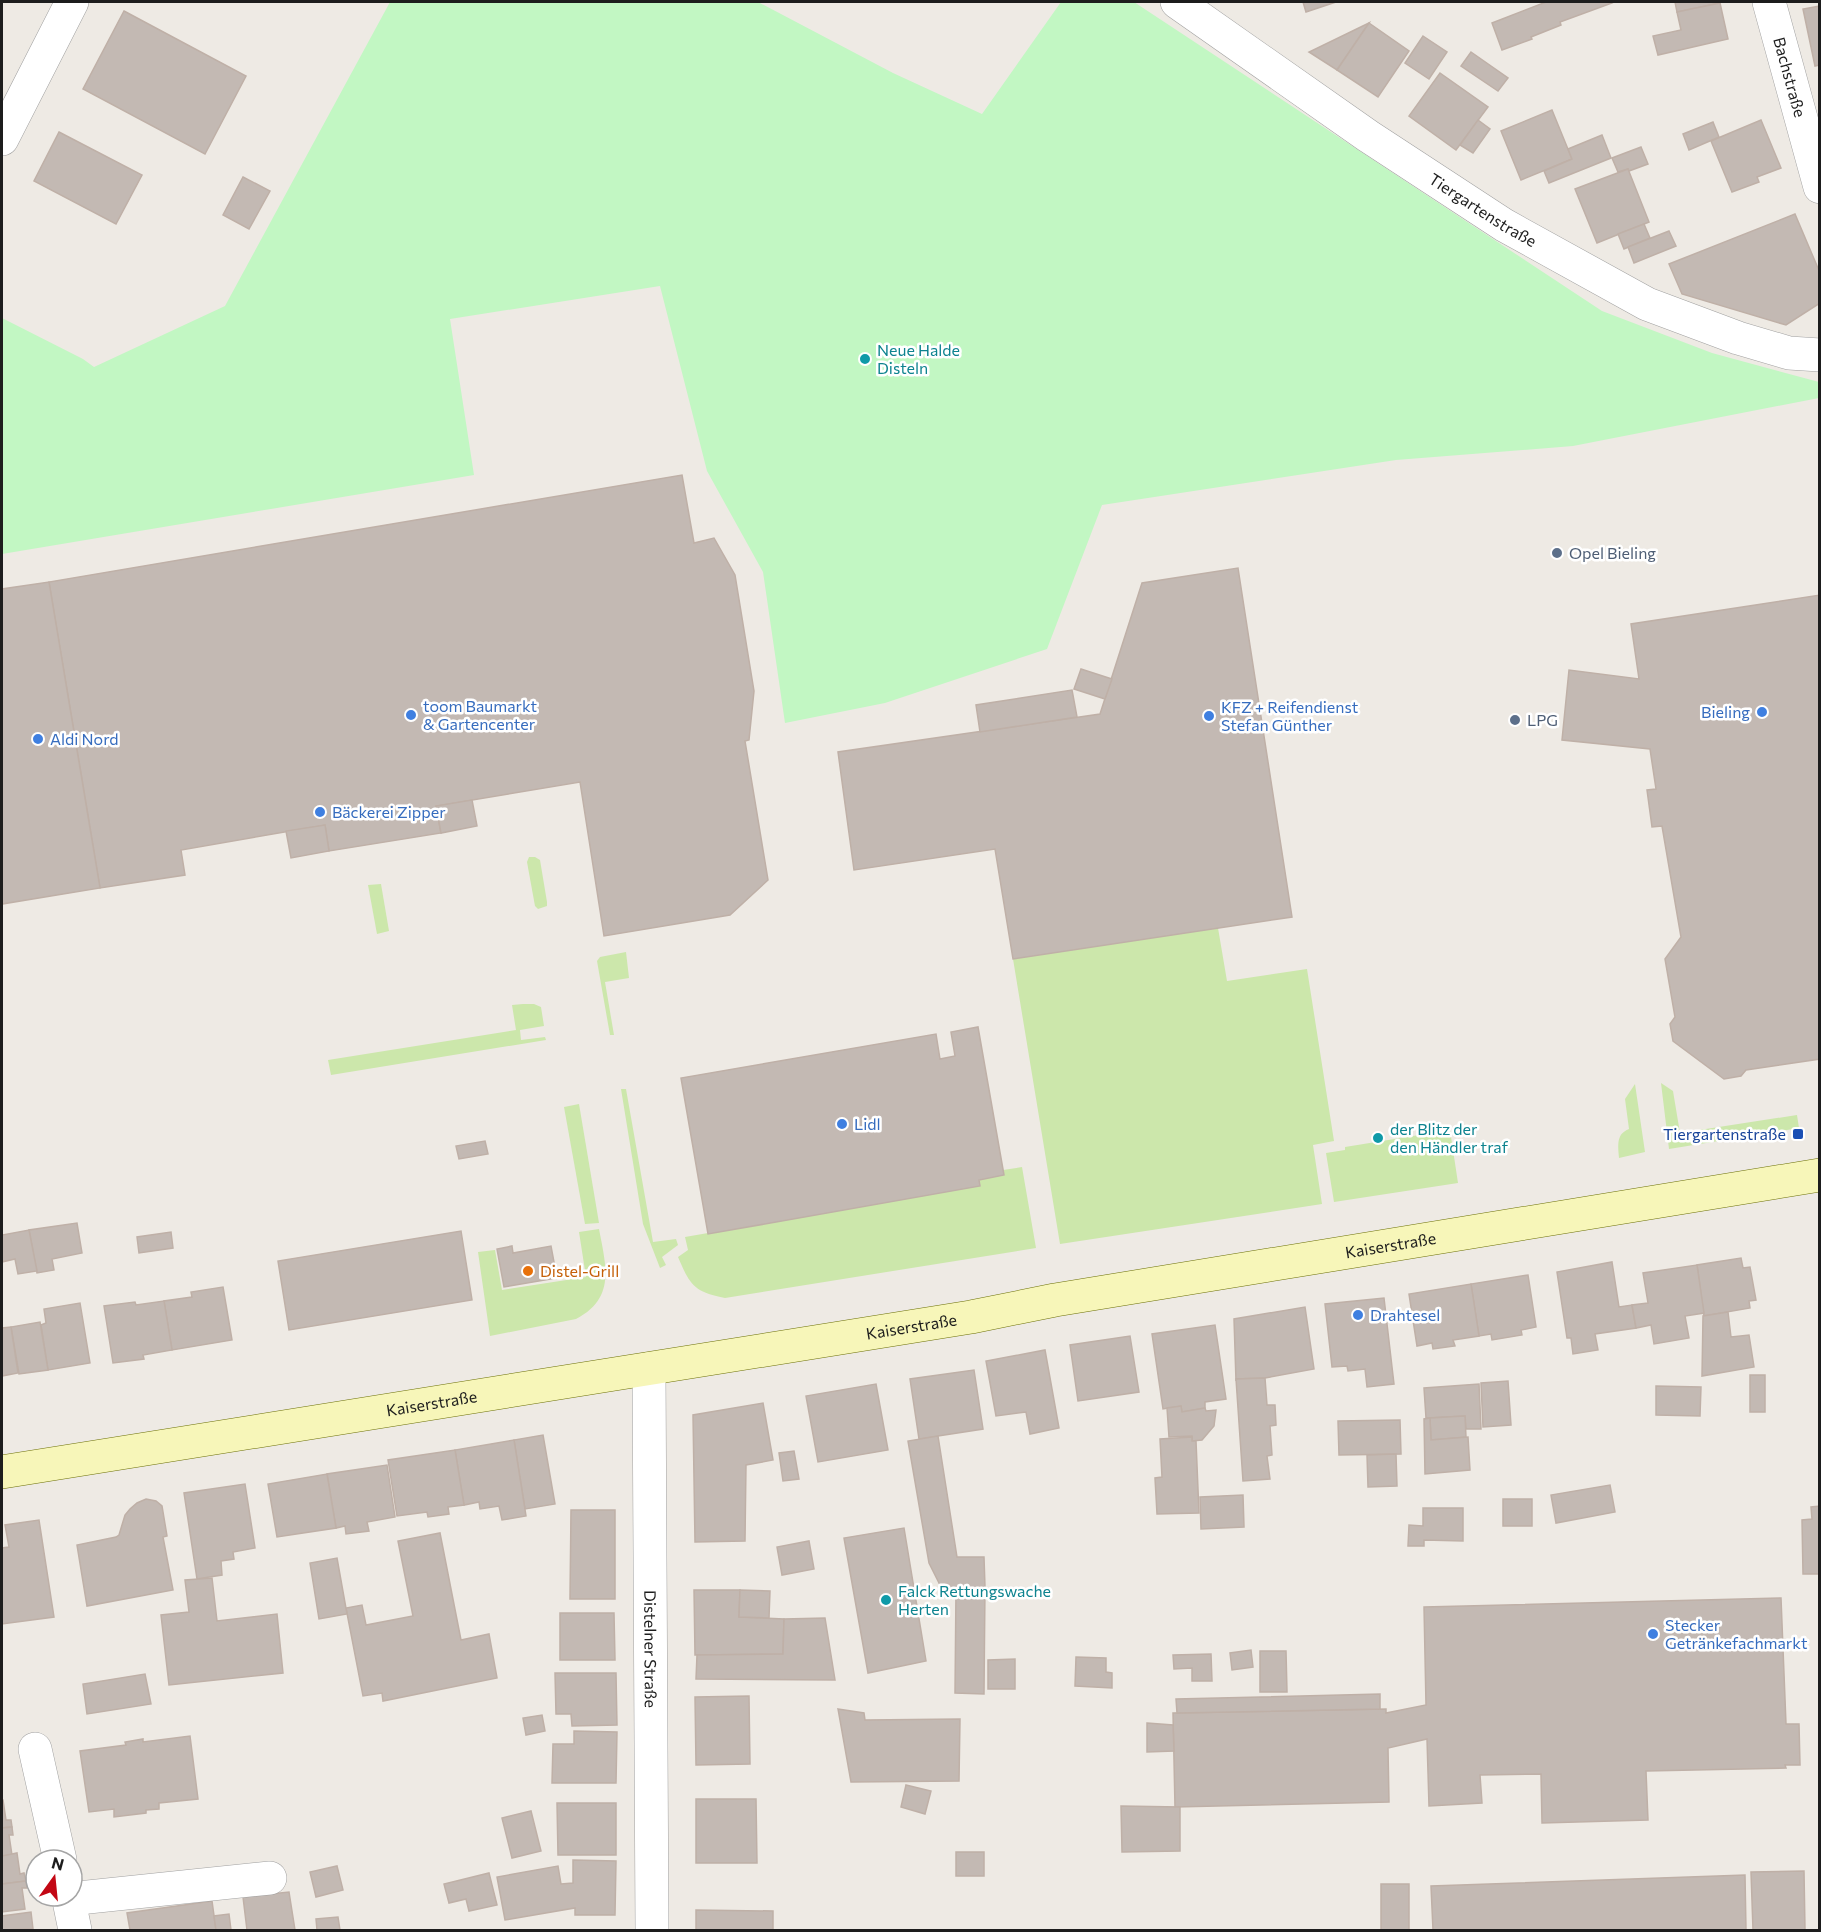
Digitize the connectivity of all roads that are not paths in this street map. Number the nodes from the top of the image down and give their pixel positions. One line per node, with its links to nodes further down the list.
1 (1177, 2): 6 (street, Tiergartenstraße)
2 (1769, 2): 5 (street, Bachstraße)
3 (62, 5): 4 (street)
4 (2, 139)
5 (1820, 188)
6 (1820, 355)
7 (1820, 1175): 8 (main road, Kaiserstraße)
8 (649, 1369): 9 (main road, Kaiserstraße); 16 (street, Distelner Straße)
9 (2, 1472)
10 (35, 1749): 11 (street)
11 (57, 1848)
12 (270, 1878): 13 (street)
13 (84, 1896)
14 (70, 1908): 15 (street)
15 (75, 1930)
16 (652, 1930)

